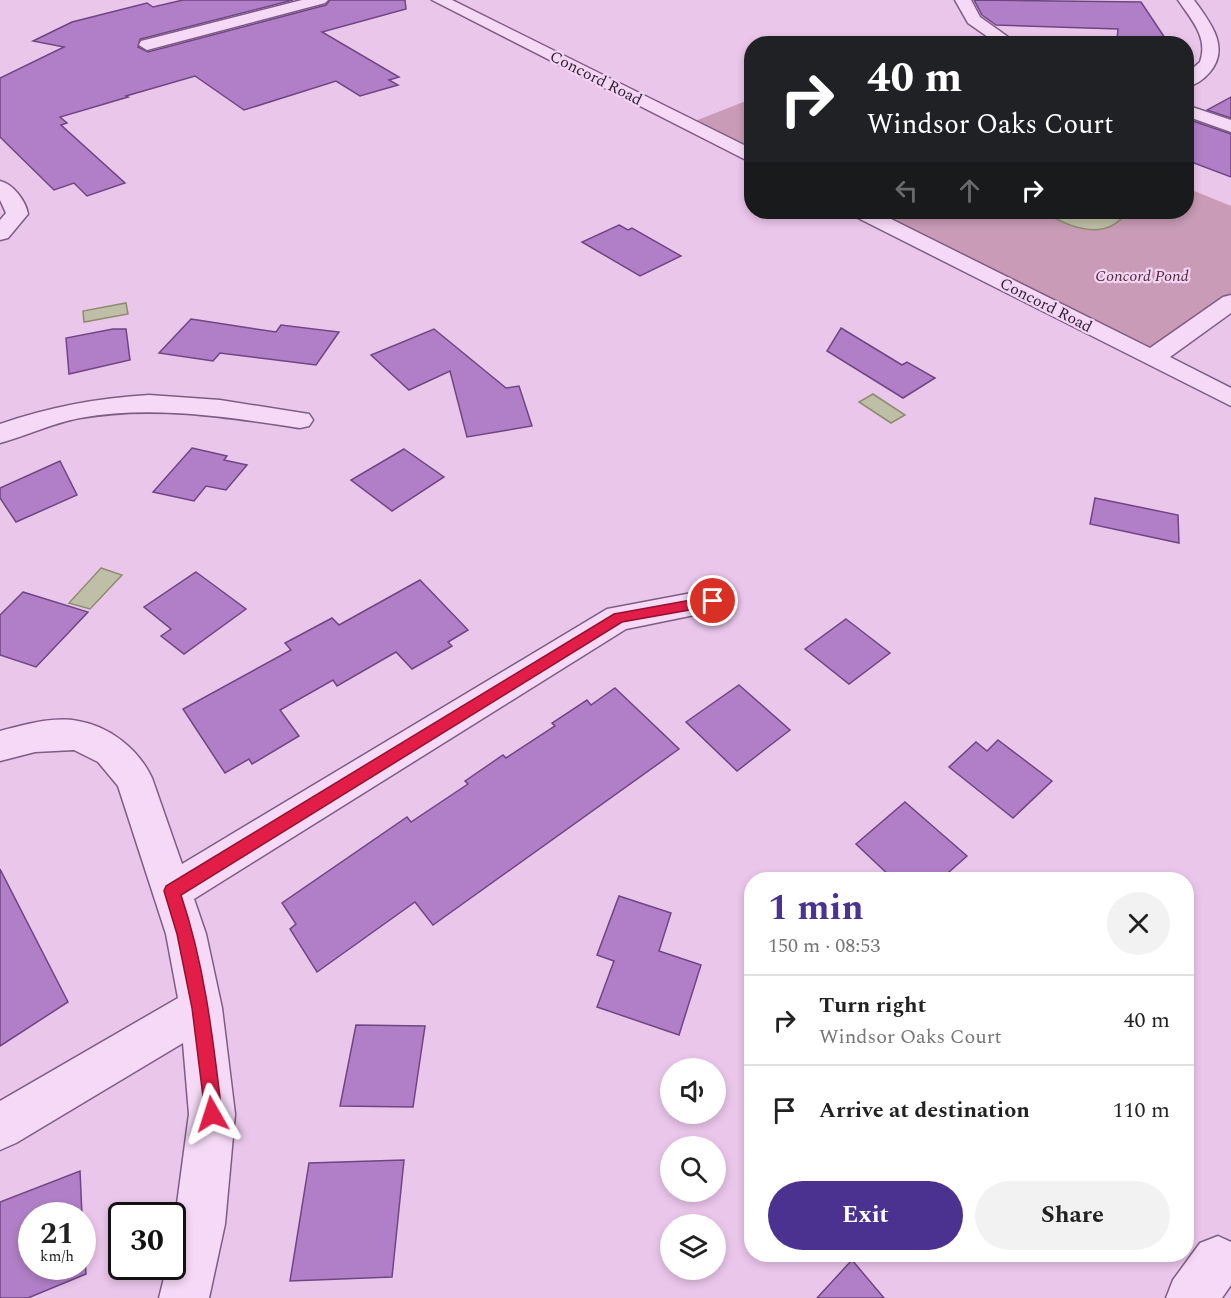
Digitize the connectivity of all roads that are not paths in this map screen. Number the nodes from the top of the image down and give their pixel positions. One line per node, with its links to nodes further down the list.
1 (320, 0): 6 (street)
2 (440, 0): 10 (street, Concord Road)
3 (963, 0): 5 (street)
4 (1186, 0): 7 (street)
5 (998, 36)
6 (147, 45)
7 (1194, 77)
8 (1194, 113): 9 (street)
9 (1231, 126)
10 (744, 153)
11 (0, 187): 13 (street)
12 (875, 219): 15 (street, Concord Road)
13 (0, 233)
14 (1231, 302): 15 (street)
15 (1152, 358): 16 (street, Concord Road)
16 (1231, 398)
17 (300, 420): 18 (street)
18 (0, 434)
19 (713, 601): 21 (street)
20 (0, 746): 21 (street)
21 (172, 891): 22 (street)
22 (201, 1008): 23 (street); 24 (street)
23 (0, 1126)
24 (184, 1298)

